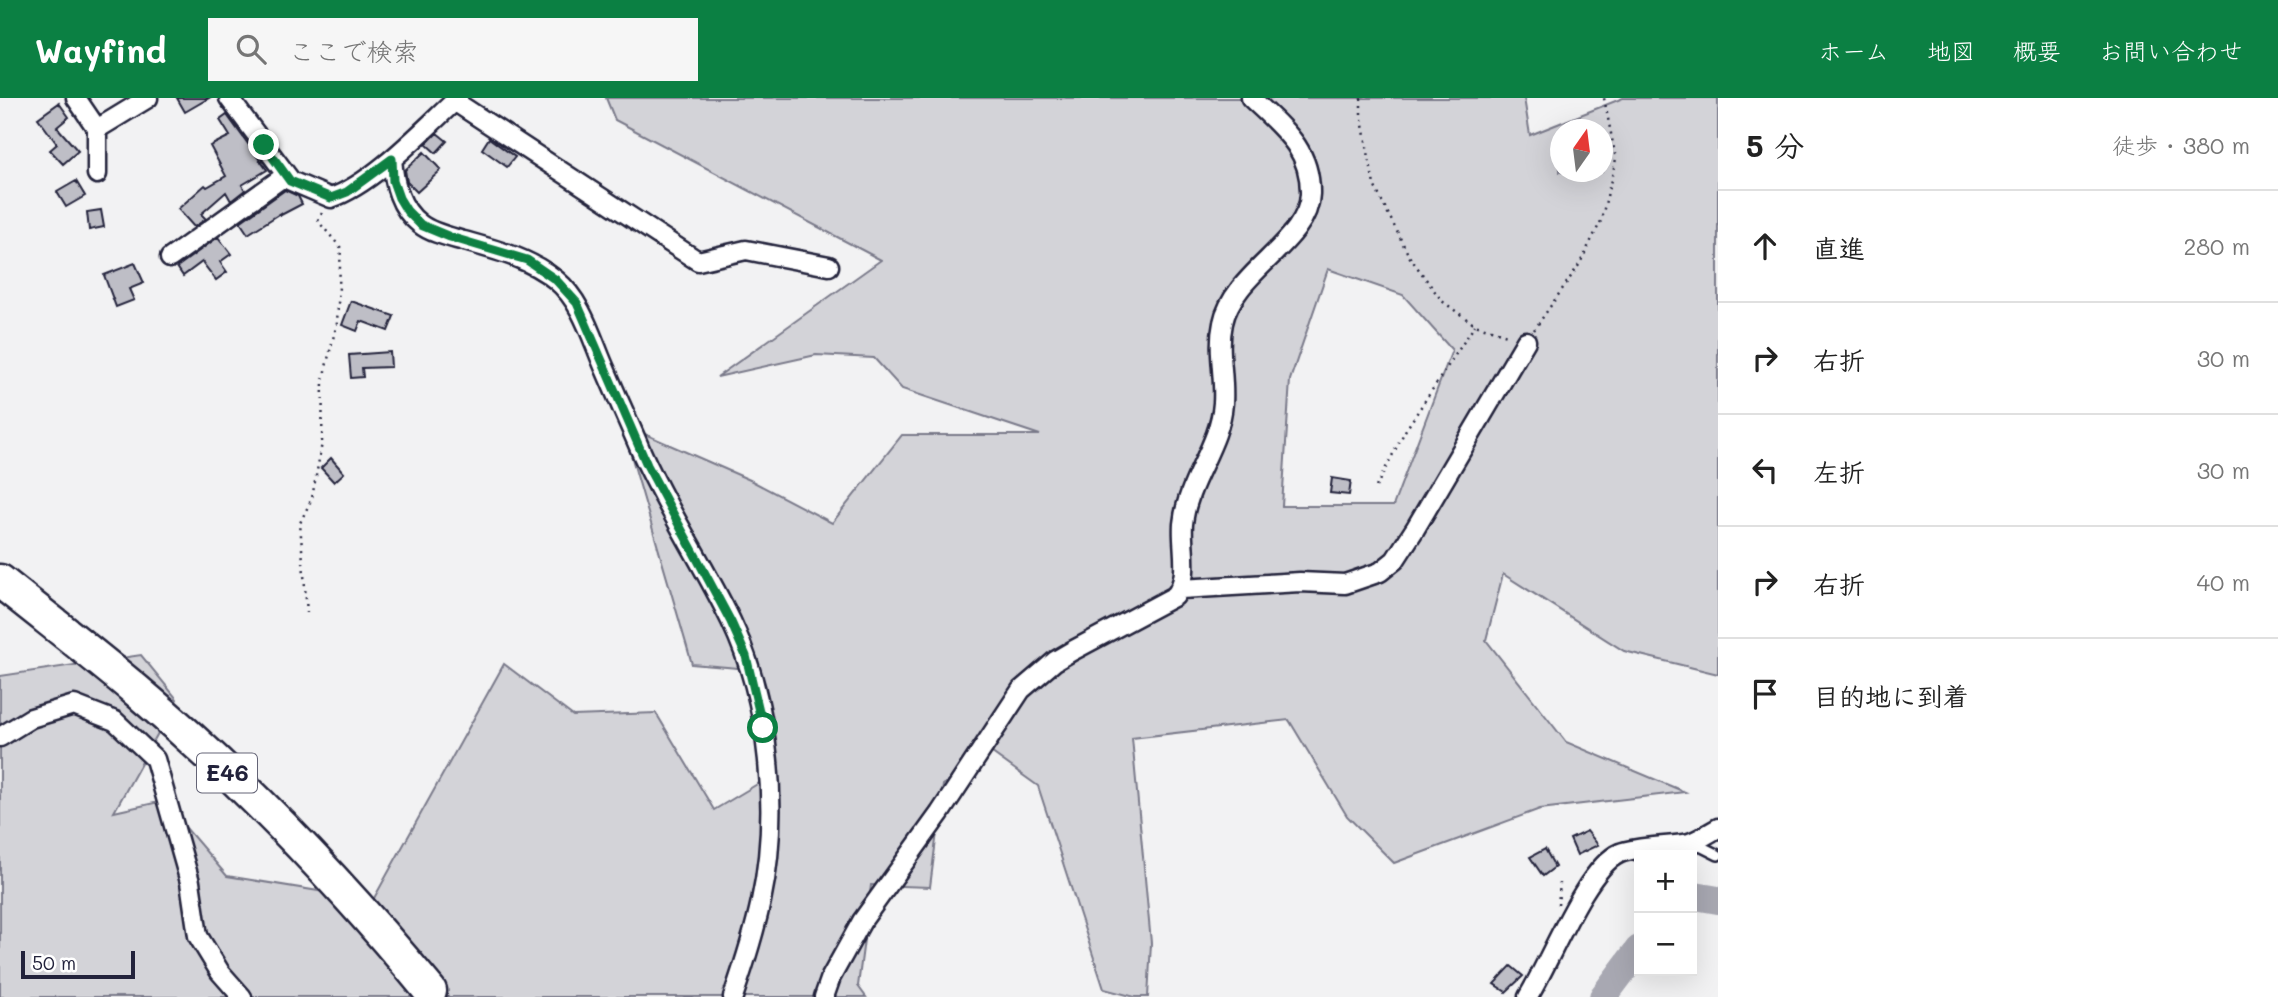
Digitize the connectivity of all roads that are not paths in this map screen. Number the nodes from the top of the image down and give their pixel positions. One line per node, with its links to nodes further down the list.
1 (76, 98): 6 (street)
2 (148, 98): 6 (street)
3 (229, 98): 9 (street)
4 (1251, 98): 14 (street)
5 (456, 100): 7 (street); 11 (street)
6 (97, 129): 8 (street)
7 (392, 159): 9 (street); 22 (street)
8 (97, 174)
9 (286, 175): 10 (street)
10 (170, 258)
11 (829, 267)
12 (1526, 341): 14 (street)
13 (0, 581): 20 (highway, E46)
14 (1181, 589): 23 (street)
15 (0, 603): 20 (highway, E46)
16 (0, 737): 21 (street)
17 (1718, 828): 18 (street)
18 (1692, 842): 19 (lane); 24 (street)
19 (1718, 855)
20 (423, 994)
21 (242, 997)
22 (733, 997)
23 (824, 997)
24 (1528, 997)

